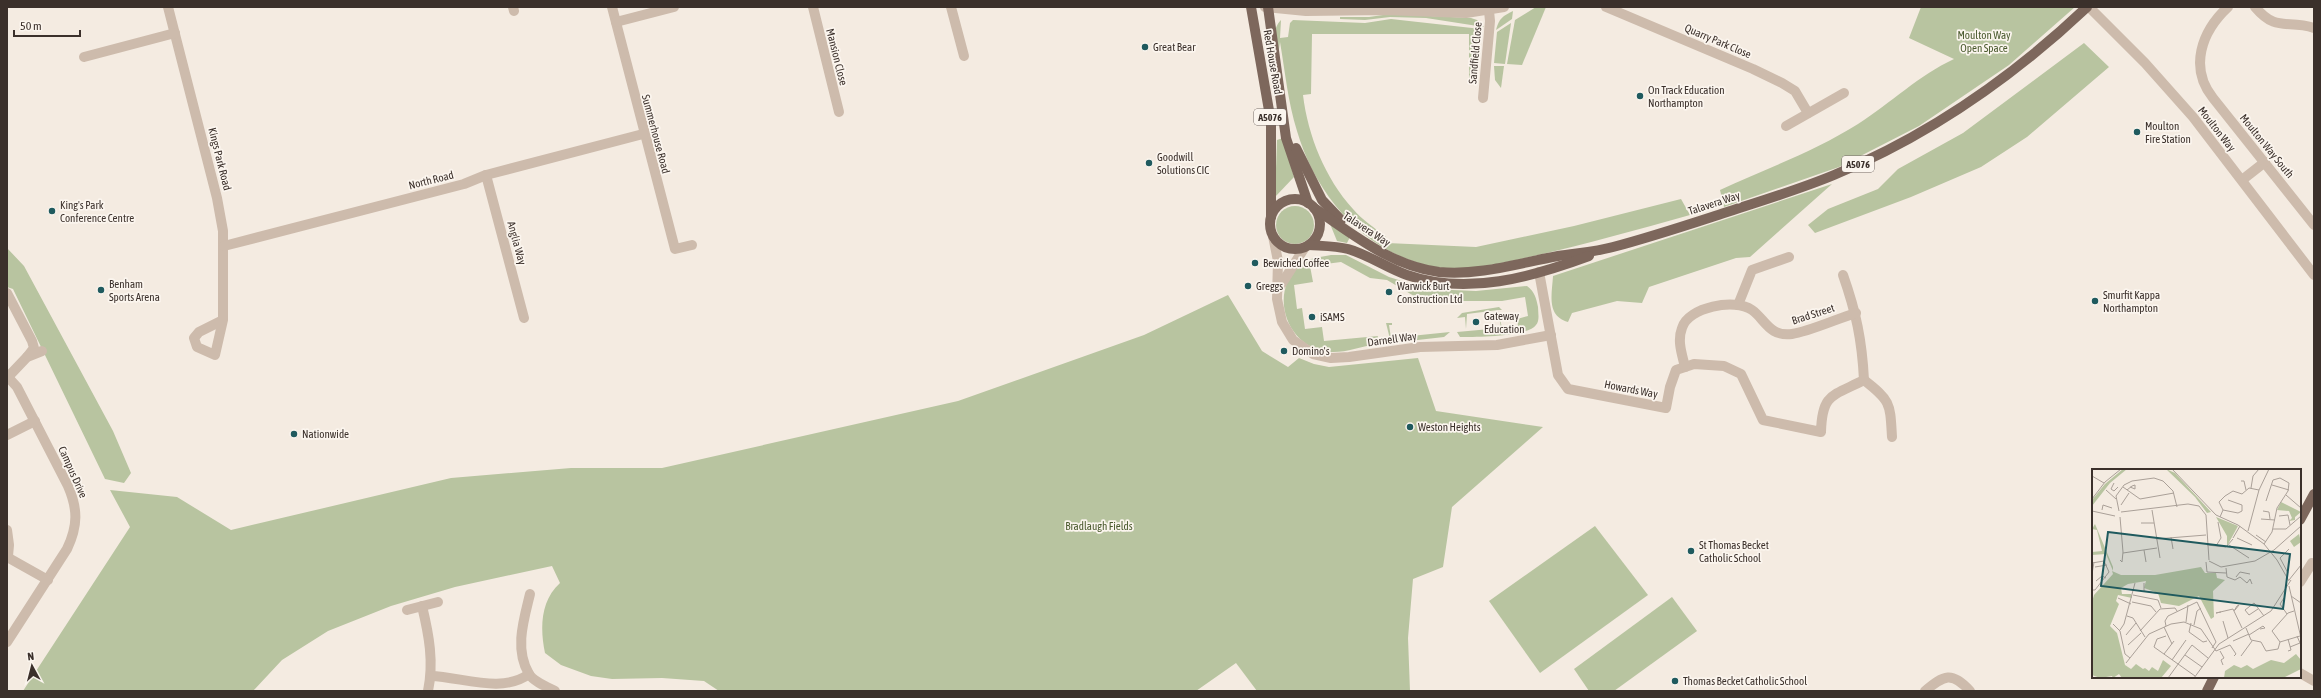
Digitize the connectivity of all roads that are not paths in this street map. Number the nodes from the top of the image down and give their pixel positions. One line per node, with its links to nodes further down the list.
1 (168, 7): 21 (street, Kings Park Road)
2 (612, 7): 19 (street, Summerhouse Road)
3 (674, 7): 19 (street)
4 (812, 7): 26 (street, Mansion Close)
5 (951, 7): 22 (street)
6 (1251, 7): 18 (main road, Red House Road / A5076)
7 (1255, 7): 18 (street)
8 (1307, 7): 16 (street)
9 (1504, 7): 17 (street)
10 (1606, 7): 27 (street, Quarry Park Close)
11 (2088, 7): 33 (street, Moulton Way); 42 (main road, Talavera Way / A5076)
12 (2228, 7): 31 (street, Moulton Way South)
13 (2254, 7): 20 (street)
14 (1267, 8): 16 (street); 28 (main road)
15 (1384, 8): 16 (street); 17 (street)
16 (1327, 10)
17 (1489, 11): 25 (street, Sandfield Close)
18 (1253, 19): 35 (main road, Red House Road / A5076)
19 (616, 22): 30 (street, Summerhouse Road)
20 (2314, 28)
21 (175, 33): 23 (street); 40 (street, Kings Park Road)
22 (964, 56)
23 (84, 57)
24 (1844, 93): 27 (street)
25 (1483, 98)
26 (839, 112)
27 (1808, 113): 29 (street)
28 (1282, 116): 34 (main road); 38 (main road)
29 (1786, 126)
30 (643, 134): 32 (street, North Road); 39 (street, Summerhouse Road)
31 (2265, 162): 33 (street); 36 (street, Moulton Way South)
32 (486, 176): 40 (street, North Road); 51 (street, Anglia Way)
33 (2242, 180): 46 (street, Moulton Way)
34 (1311, 206): 35 (main road); 38 (main road, Talavera Way / A5076); 41 (main road)
35 (1271, 217): 37 (main road)
36 (2314, 225)
37 (1273, 236): 41 (main road); 47 (street, Darnell Way)
38 (1359, 239): 42 (main road, Talavera Way / A5076)
39 (692, 245)
40 (224, 246): 52 (street, Kings Park Road)
41 (1307, 246): 44 (main road); 47 (street)
42 (1611, 247): 44 (main road)
43 (1789, 257): 49 (street)
44 (1539, 272): 53 (street, Howards Way)
45 (1843, 275): 50 (street)
46 (2314, 275)
47 (1278, 290): 53 (street, Darnell Way)
48 (7, 293): 55 (street)
49 (1738, 305): 50 (street, Brad Street); 56 (street, Brad Street)
50 (1856, 313): 58 (street)
51 (524, 318)
52 (223, 320)
53 (1552, 335): 56 (street, Howards Way)
54 (42, 351): 55 (street)
55 (27, 357): 57 (street)
56 (1685, 367): 58 (street)
57 (8, 377): 59 (street, Campus Drive)
58 (1864, 380): 61 (street)
59 (35, 421): 60 (street); 67 (street, Campus Drive)
60 (7, 435)
61 (1892, 437)
62 (2314, 494): 63 (main road)
63 (2301, 518)
64 (7, 530): 65 (street)
65 (7, 556): 67 (street)
66 (2312, 563): 68 (street)
67 (48, 580): 73 (street, Campus Drive)
68 (2301, 580)
69 (530, 594): 74 (street)
70 (438, 602): 71 (street)
71 (422, 606): 72 (street); 76 (street)
72 (407, 610)
73 (7, 642)
74 (529, 674): 76 (street); 80 (street)
75 (2301, 674): 78 (street)
76 (431, 676): 79 (street)
77 (2213, 678): 83 (main road)
78 (2314, 681)
79 (428, 691)
80 (555, 691)
81 (1925, 691): 82 (street)
82 (1970, 691)
83 (2206, 691)

